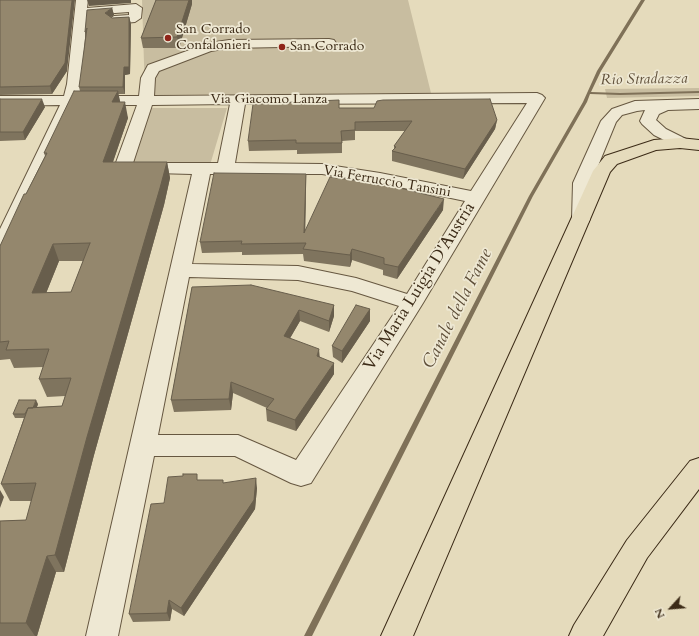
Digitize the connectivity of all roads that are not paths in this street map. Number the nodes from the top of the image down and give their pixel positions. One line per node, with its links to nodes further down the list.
1 (81, 6): 2 (street); 8 (street)
2 (114, 20)
3 (329, 44): 5 (street)
4 (537, 98): 6 (street, Via Giacomo Lanza); 14 (street, Via Maria Luigia D'Austria)
5 (146, 100): 6 (street, Via Giacomo Lanza); 8 (street, Via Giacomo Lanza); 12 (street, Via Ferruccio Tansini)
6 (238, 100): 13 (street)
7 (0, 101): 8 (street, Via Giacomo Lanza)
8 (70, 101): 16 (street)
9 (699, 104): 10 (street)
10 (665, 105): 11 (street); 15 (street)
11 (690, 144): 15 (main road)
12 (202, 168): 13 (street, Via Ferruccio Tansini); 17 (street)
13 (226, 168): 14 (street, Via Ferruccio Tansini)
14 (476, 198): 18 (street, Via Maria Luigia D'Austria)
15 (581, 219): 22 (main road)
16 (0, 249)
17 (181, 270): 18 (street); 19 (street)
18 (412, 303): 19 (street, Via Maria Luigia D'Austria)
19 (143, 446): 21 (street)
20 (699, 469): 23 (main road)
21 (102, 636)
22 (397, 636)
23 (585, 636)

